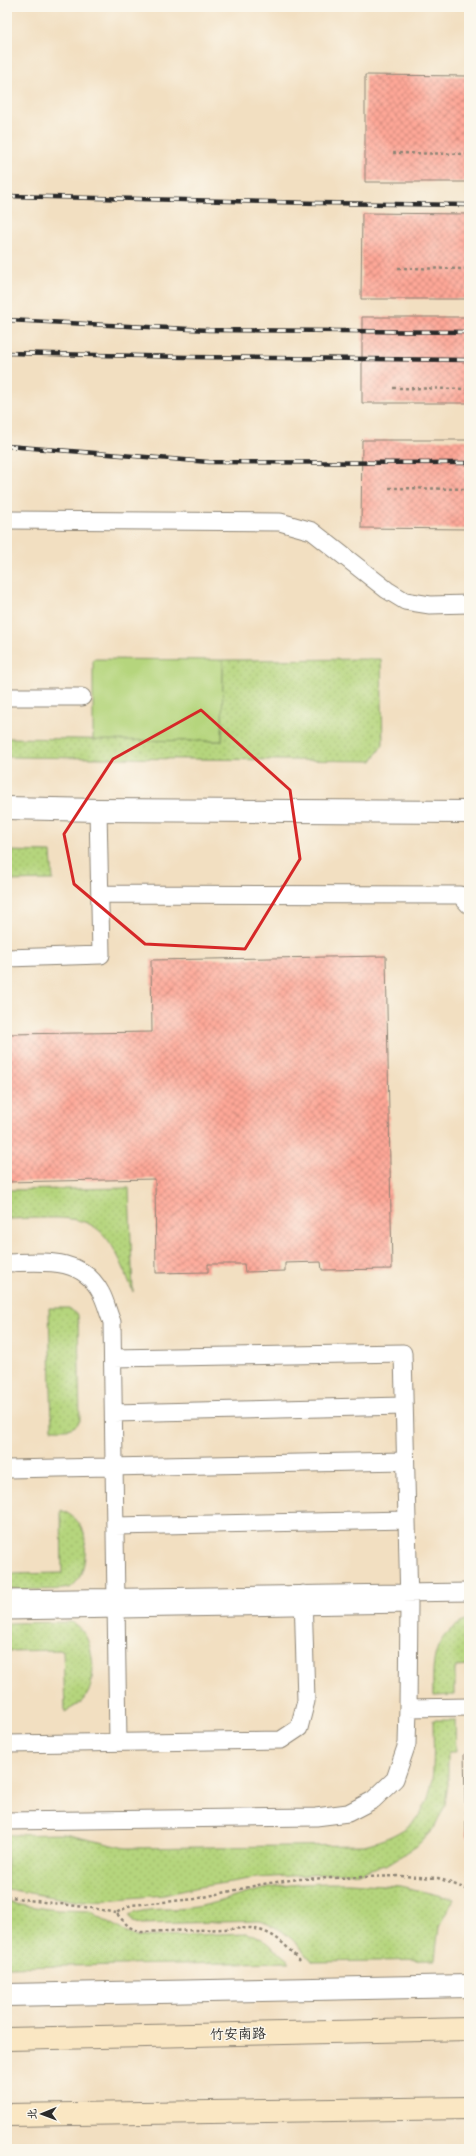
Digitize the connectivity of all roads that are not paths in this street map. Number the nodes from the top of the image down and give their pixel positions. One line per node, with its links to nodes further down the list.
1 (7, 520): 2 (lane)
2 (469, 604)
3 (82, 696): 4 (lane)
4 (7, 697)
5 (7, 808): 6 (street)
6 (98, 810): 7 (street); 8 (lane)
7 (469, 812)
8 (100, 894): 9 (lane); 10 (lane)
9 (469, 905)
10 (7, 958)
11 (7, 1263): 12 (lane)
12 (113, 1358): 13 (lane); 14 (lane)
13 (404, 1406): 14 (lane); 15 (lane)
14 (114, 1413): 16 (lane)
15 (404, 1461): 16 (lane); 18 (lane)
16 (114, 1468): 17 (lane); 19 (lane)
17 (7, 1469)
18 (407, 1520): 19 (lane); 21 (lane)
19 (115, 1526): 24 (lane)
20 (469, 1592): 21 (lane)
21 (409, 1598): 23 (lane); 27 (lane)
22 (7, 1599): 24 (lane)
23 (303, 1600): 24 (lane); 28 (lane)
24 (116, 1603): 25 (lane); 28 (lane)
25 (7, 1611)
26 (469, 1707): 27 (lane)
27 (408, 1708): 30 (lane)
28 (118, 1742): 29 (lane)
29 (7, 1744)
30 (7, 1821)
31 (469, 1986): 32 (street)
32 (7, 1995)
33 (469, 2029): 34 (main road, 竹安南路)
34 (7, 2039)
35 (469, 2108): 36 (main road)
36 (7, 2115)

